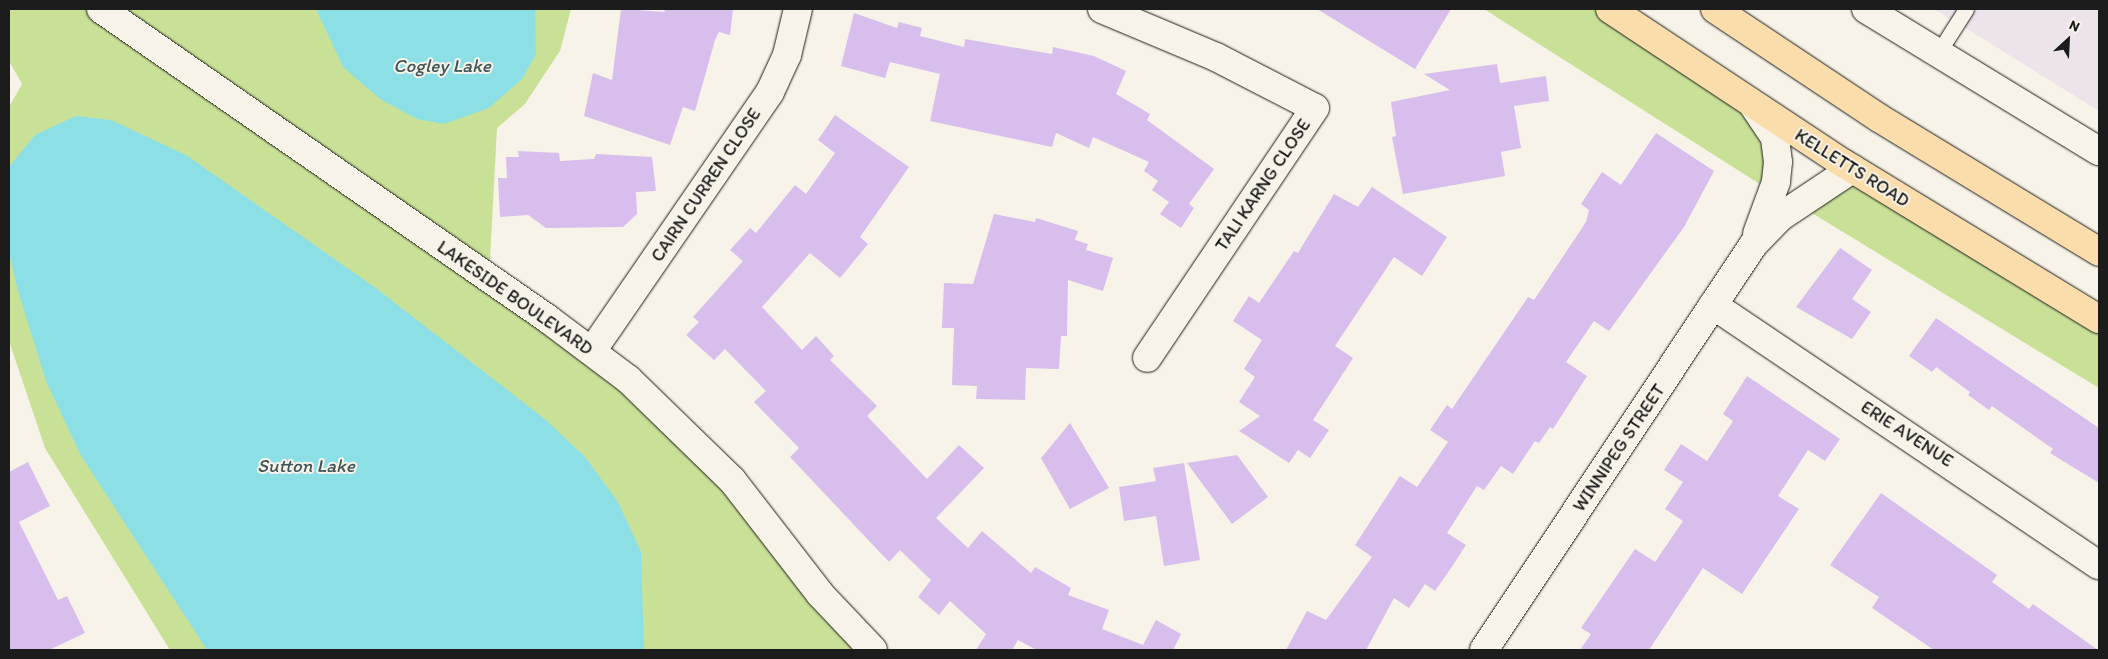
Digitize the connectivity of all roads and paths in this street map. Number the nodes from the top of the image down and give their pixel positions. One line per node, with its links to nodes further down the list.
1 (101, 9): 16 (street, LAKESIDE BOULEVARD)
2 (798, 9): 16 (street, CAIRN CURREN CLOSE)
3 (1102, 9): 17 (street, TALI KARNG CLOSE)
4 (1610, 9): 9 (main road, KELLETTS ROAD)
5 (1715, 9): 13 (main road)
6 (1866, 9): 8 (street)
7 (1966, 9): 8 (lane)
8 (1938, 53): 10 (street)
9 (1753, 104): 11 (main road, KELLETTS ROAD); 12 (street, WINNIPEG STREET)
10 (2099, 151)
11 (1852, 168): 12 (street, WINNIPEG STREET); 15 (main road, KELLETTS ROAD)
12 (1753, 245): 14 (street, WINNIPEG STREET)
13 (2099, 252)
14 (1713, 305): 18 (street, ERIE AVENUE); 20 (street, WINNIPEG STREET)
15 (2099, 320)
16 (592, 351): 19 (street, LAKESIDE BOULEVARD)
17 (1147, 358)
18 (2099, 565)
19 (873, 650)
20 (1484, 650)

